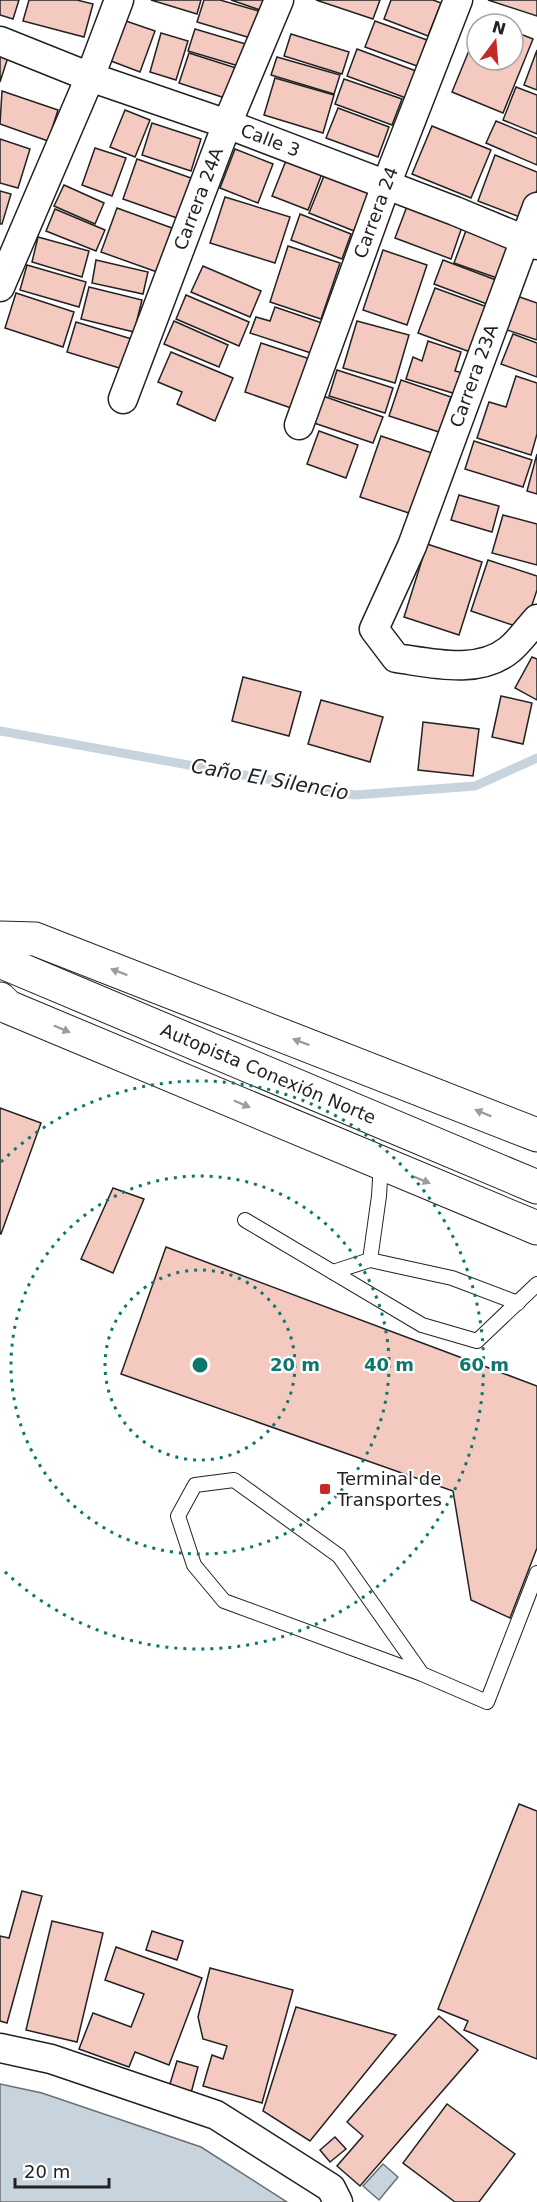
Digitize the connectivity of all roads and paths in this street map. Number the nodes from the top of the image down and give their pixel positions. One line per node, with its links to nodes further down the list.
1 (119, 0): 5 (street)
2 (279, 0): 6 (street, Carrera 24A)
3 (458, 0): 7 (street, Carrera 24)
4 (0, 41): 5 (street, Calle 3)
5 (90, 77): 6 (street, Calle 3); 10 (street)
6 (227, 124): 7 (street, Calle 3); 11 (street, Carrera 24A)
7 (387, 185): 9 (street, Calle 3); 12 (street, Carrera 24)
8 (537, 207): 9 (street, Carrera 23A)
9 (530, 243): 13 (street, Carrera 23A)
10 (0, 287)
11 (123, 399)
12 (299, 425)
13 (537, 619)
14 (0, 938): 17 (highway, one-way to 14)
15 (0, 961): 19 (highway, Autopista Conexión Norte)
16 (0, 999): 18 (highway, one-way to 18)
17 (537, 1135)
18 (381, 1163): 21 (highway, one-way to 21); 22 (lane)
19 (537, 1187)
20 (244, 1220): 23 (lane)
21 (537, 1228)
22 (370, 1260): 23 (lane); 25 (lane)
23 (333, 1272): 25 (lane)
24 (537, 1284): 25 (lane)
25 (518, 1303)
26 (537, 1573): 27 (lane)
27 (423, 1674): 27 (lane)
28 (0, 2048): 29 (street)
29 (338, 2202)

